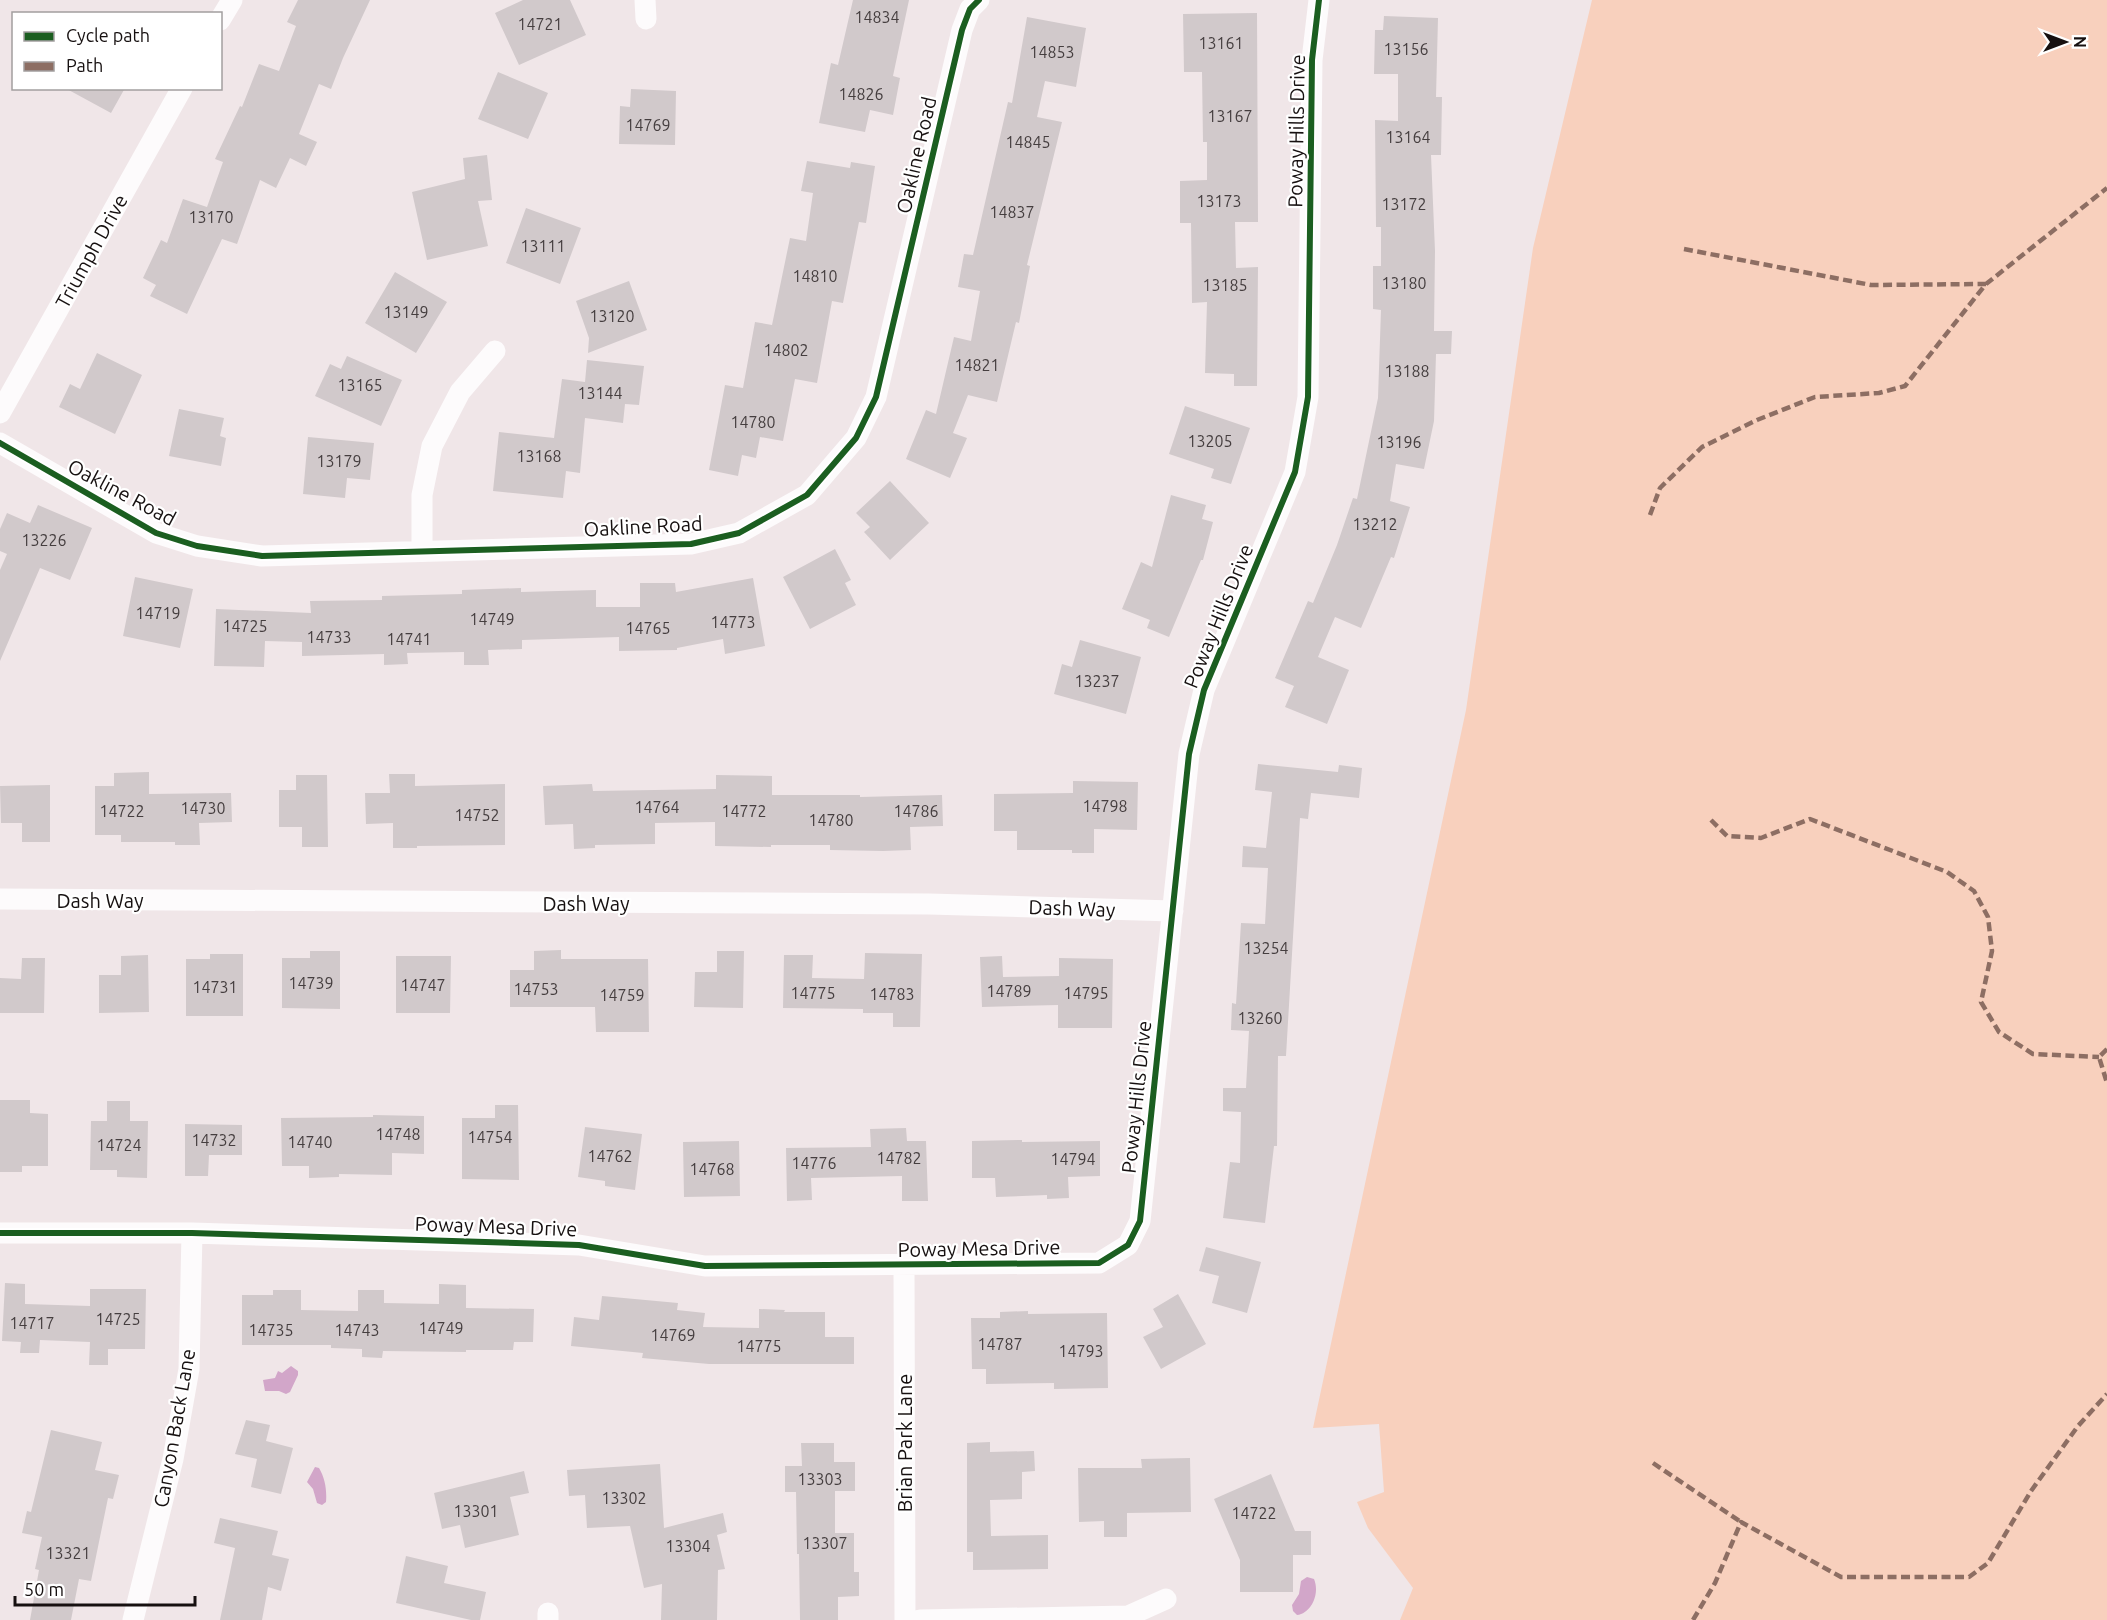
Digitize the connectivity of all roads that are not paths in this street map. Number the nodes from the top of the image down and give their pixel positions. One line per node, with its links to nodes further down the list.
1 (232, 0): 4 (street)
2 (980, 0): 9 (street, Oakline Road)
3 (1319, 0): 11 (street, Poway Hills Drive)
4 (222, 17)
5 (181, 90): 7 (street, Triumph Drive)
6 (495, 351): 9 (street)
7 (0, 412)
8 (0, 443): 9 (street, Oakline Road)
9 (422, 551)
10 (0, 899): 11 (street, Dash Way)
11 (1173, 911): 14 (street, Poway Hills Drive)
12 (0, 1233): 13 (street, Poway Mesa Drive)
13 (192, 1233): 15 (street, Poway Mesa Drive); 17 (street, Canyon Back Lane)
14 (1128, 1245): 15 (street, Poway Mesa Drive)
15 (904, 1266): 18 (street, Brian Park Lane)
16 (1166, 1599): 19 (street)
17 (133, 1620)
18 (905, 1620)
19 (920, 1620)

